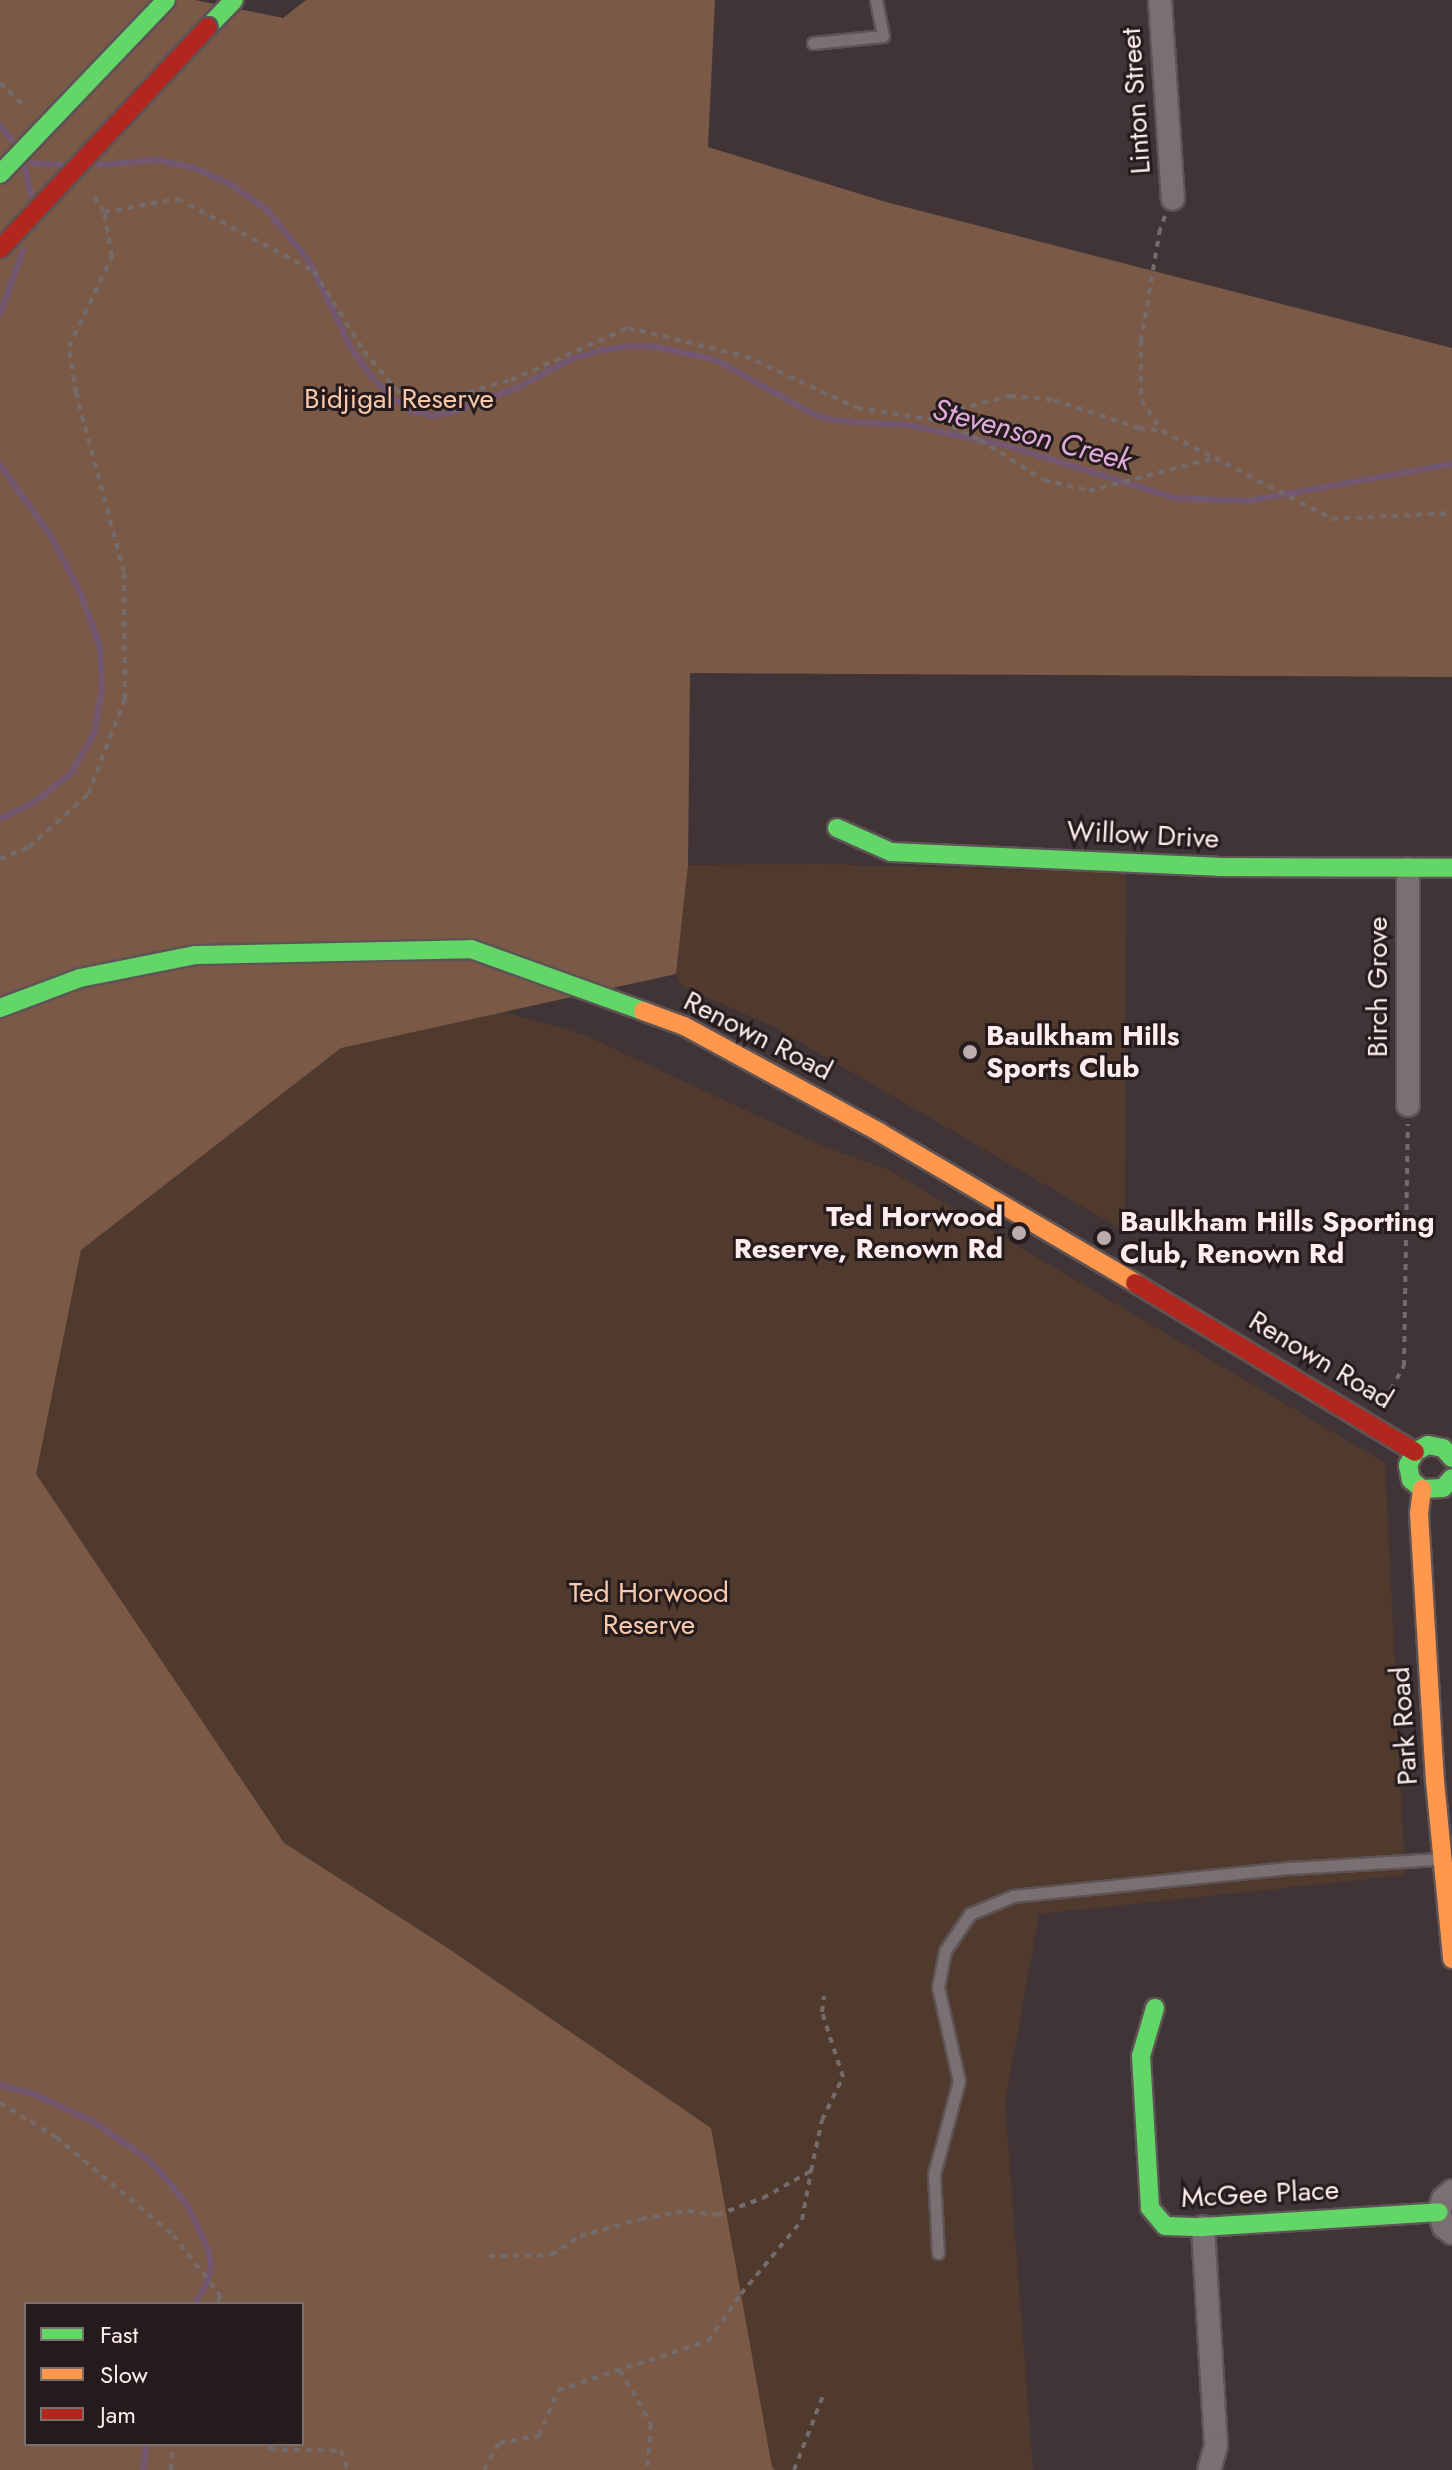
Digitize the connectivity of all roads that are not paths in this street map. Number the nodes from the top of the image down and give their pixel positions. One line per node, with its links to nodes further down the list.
1 (166, 0): 6 (main road, bridge)
2 (234, 0): 8 (main road, bridge)
3 (876, 0): 5 (lane)
4 (1160, 0): 7 (street, Linton Street)
5 (813, 43)
6 (0, 174)
7 (1173, 199)
8 (0, 249)
9 (837, 828): 11 (main road, Willow Drive)
10 (1452, 868): 11 (main road, Willow Drive)
11 (1408, 869): 13 (street, Birch Grove)
12 (0, 1008): 14 (main road, Renown Road)
13 (1408, 1105)
14 (1415, 1452): 15 (main road); 17 (main road, Park Road)
15 (1452, 1458)
16 (1452, 1478): 17 (main road)
17 (1422, 1489): 18 (main road, Park Road)
18 (1443, 1780): 19 (main road, Park Road)
19 (1444, 1859): 20 (main road, Park Road); 26 (lane)
20 (1452, 1959)
21 (1155, 2008): 24 (main road, McGee Place)
22 (1452, 2191): 23 (street)
23 (1439, 2212): 24 (main road, McGee Place); 25 (street)
24 (1203, 2227): 27 (street)
25 (1452, 2233)
26 (938, 2253)
27 (1209, 2470)

